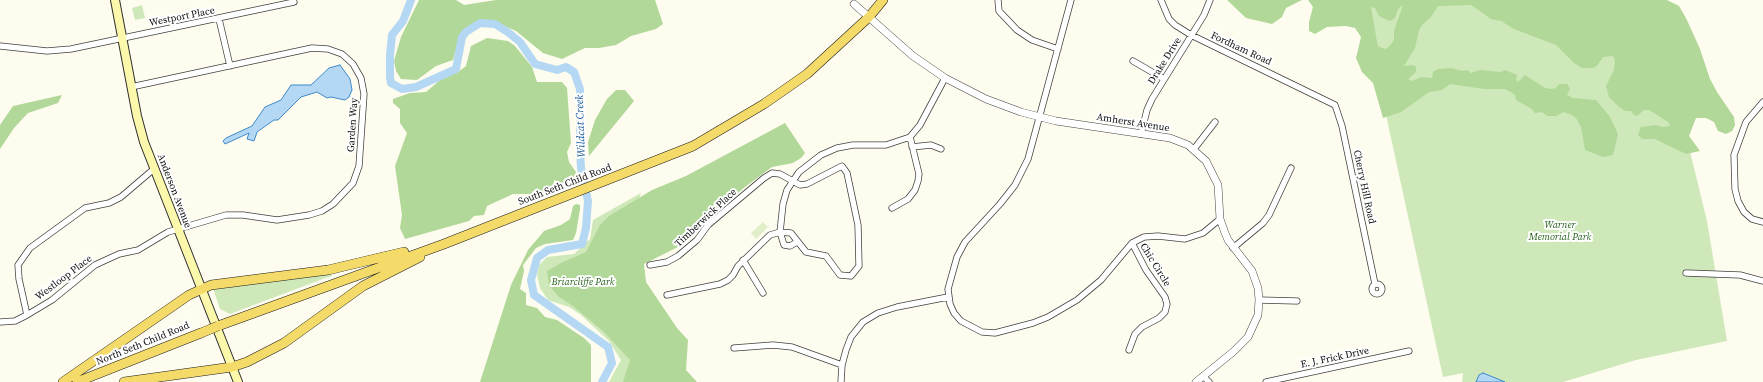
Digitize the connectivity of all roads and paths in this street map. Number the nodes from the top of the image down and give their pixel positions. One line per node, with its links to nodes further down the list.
1 (115, 0): 12 (main road, Anderson Avenue)
2 (883, 0): 9 (main road, South Seth Child Road)
3 (998, 0): 14 (street)
4 (1071, 0): 14 (street)
5 (1161, 0): 11 (street, Fordham Road)
6 (1210, 0): 11 (street, Drake Drive)
7 (294, 2): 10 (street, Westport Place)
8 (852, 2): 9 (street, Amherst Avenue)
9 (869, 17): 17 (street, Amherst Avenue); 39 (main road, South Seth Child Road)
10 (219, 19): 12 (street, Westport Place); 16 (street)
11 (1191, 35): 18 (street, Drake Drive); 20 (street, Fordham Road)
12 (120, 38): 13 (street, Westport Place); 19 (main road, Anderson Avenue)
13 (0, 46)
14 (1058, 49): 22 (street)
15 (1134, 61): 18 (street)
16 (230, 66): 19 (street, Garden Way); 35 (street, Garden Way)
17 (945, 78): 22 (street, Amherst Avenue); 25 (street)
18 (1164, 79): 24 (street, Drake Drive)
19 (131, 87): 29 (main road, Anderson Avenue)
20 (1326, 100): 45 (street, Cherry Hill Road)
21 (1763, 102): 34 (street)
22 (1039, 117): 24 (street, Amherst Avenue); 49 (street)
23 (1215, 122): 28 (street)
24 (1141, 134): 28 (street, Amherst Avenue)
25 (910, 137): 26 (street); 31 (street)
26 (912, 146): 27 (street); 32 (street)
27 (941, 148)
28 (1194, 149): 33 (street, Amherst Avenue)
29 (155, 168): 35 (main road, Anderson Avenue); 52 (street, Westloop Place)
30 (1291, 168): 40 (street)
31 (793, 180): 36 (street); 37 (street); 42 (street, Timberwick Place)
32 (892, 208)
33 (1220, 219): 38 (street); 40 (street, Amherst Avenue)
34 (1763, 222)
35 (179, 230): 46 (main road, Anderson Avenue); 52 (street, Westloop Place)
36 (780, 232): 37 (street); 37 (street); 41 (street)
37 (797, 242)
38 (1132, 243): 49 (street); 56 (street, Chic Circle)
39 (444, 244): 46 (main road); 54 (main road, South Seth Child Road); 59 (main road)
40 (1234, 248): 50 (street, Amherst Avenue)
41 (743, 260): 47 (street); 48 (street)
42 (650, 265)
43 (1686, 273): 44 (street)
44 (1763, 281)
45 (1375, 284)
46 (202, 289): 59 (main road, Anderson Avenue); 61 (main road)
47 (763, 293)
48 (667, 295)
49 (948, 297): 58 (street)
50 (1259, 300): 51 (street); 60 (street, Amherst Avenue)
51 (1296, 301)
52 (27, 315): 53 (street, Westloop Place)
53 (0, 322)
54 (218, 326): 62 (main road, North Seth Child Road, bridge)
55 (734, 348): 58 (street)
56 (1129, 350)
57 (1409, 351): 68 (street, E. J. Frick Drive)
58 (842, 365): 65 (street)
59 (232, 367): 63 (main road); 64 (main road, Anderson Avenue)
60 (1203, 376): 66 (street, Amherst Avenue); 67 (street)
61 (63, 382)
62 (77, 382)
63 (124, 382)
64 (238, 382)
65 (841, 382)
66 (1196, 382)
67 (1209, 382)
68 (1266, 382)

